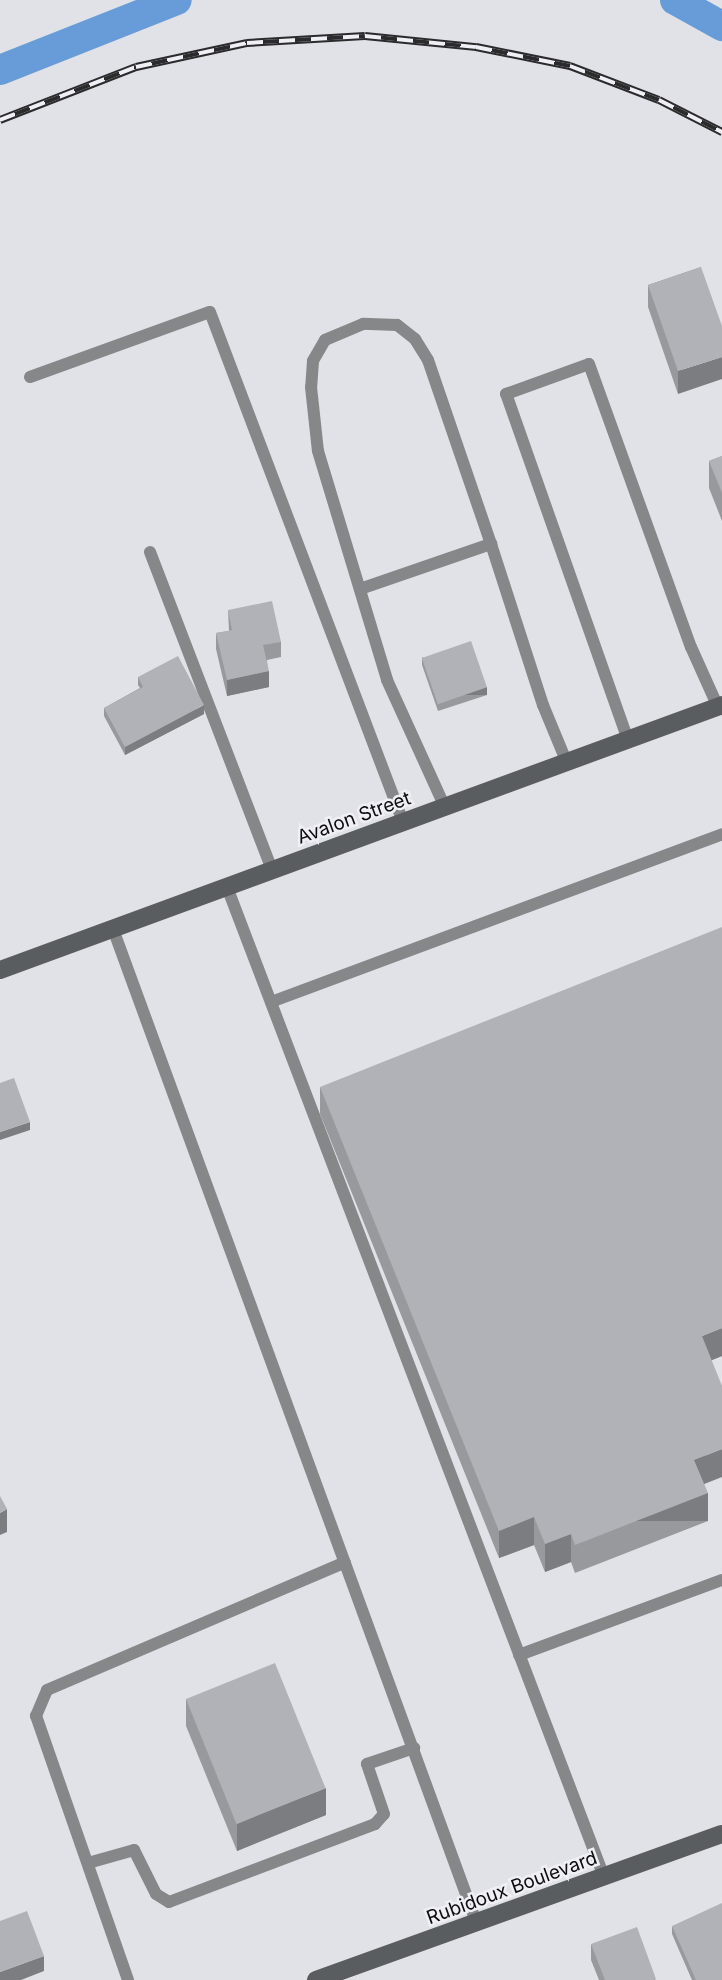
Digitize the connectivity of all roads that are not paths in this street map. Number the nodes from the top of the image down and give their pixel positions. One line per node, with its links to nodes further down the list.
1 (30, 377): 9 (lane)
2 (491, 544): 4 (lane); 4 (lane); 7 (lane)
3 (150, 552): 11 (lane)
4 (360, 589): 8 (lane)
5 (720, 706): 6 (street, Avalon Street); 6 (lane)
6 (628, 740): 7 (street, Avalon Street)
7 (567, 763): 8 (street, Avalon Street)
8 (444, 807): 9 (street, Avalon Street)
9 (403, 822): 11 (street, Avalon Street)
10 (722, 834): 15 (lane)
11 (272, 870): 12 (street, Avalon Street)
12 (227, 887): 13 (street, Avalon Street); 15 (lane)
13 (113, 929): 14 (street, Avalon Street); 16 (lane)
14 (0, 970)
15 (271, 1002): 18 (lane)
16 (345, 1562): 19 (lane); 21 (lane)
17 (722, 1580): 18 (lane)
18 (519, 1655): 22 (lane)
19 (414, 1748): 21 (lane); 23 (lane)
20 (722, 1834): 22 (street, Rubidoux Boulevard)
21 (88, 1863): 24 (lane)
22 (604, 1877): 23 (street, Rubidoux Boulevard)
23 (477, 1924): 25 (street, Rubidoux Boulevard)
24 (128, 1980)
25 (318, 1980)

